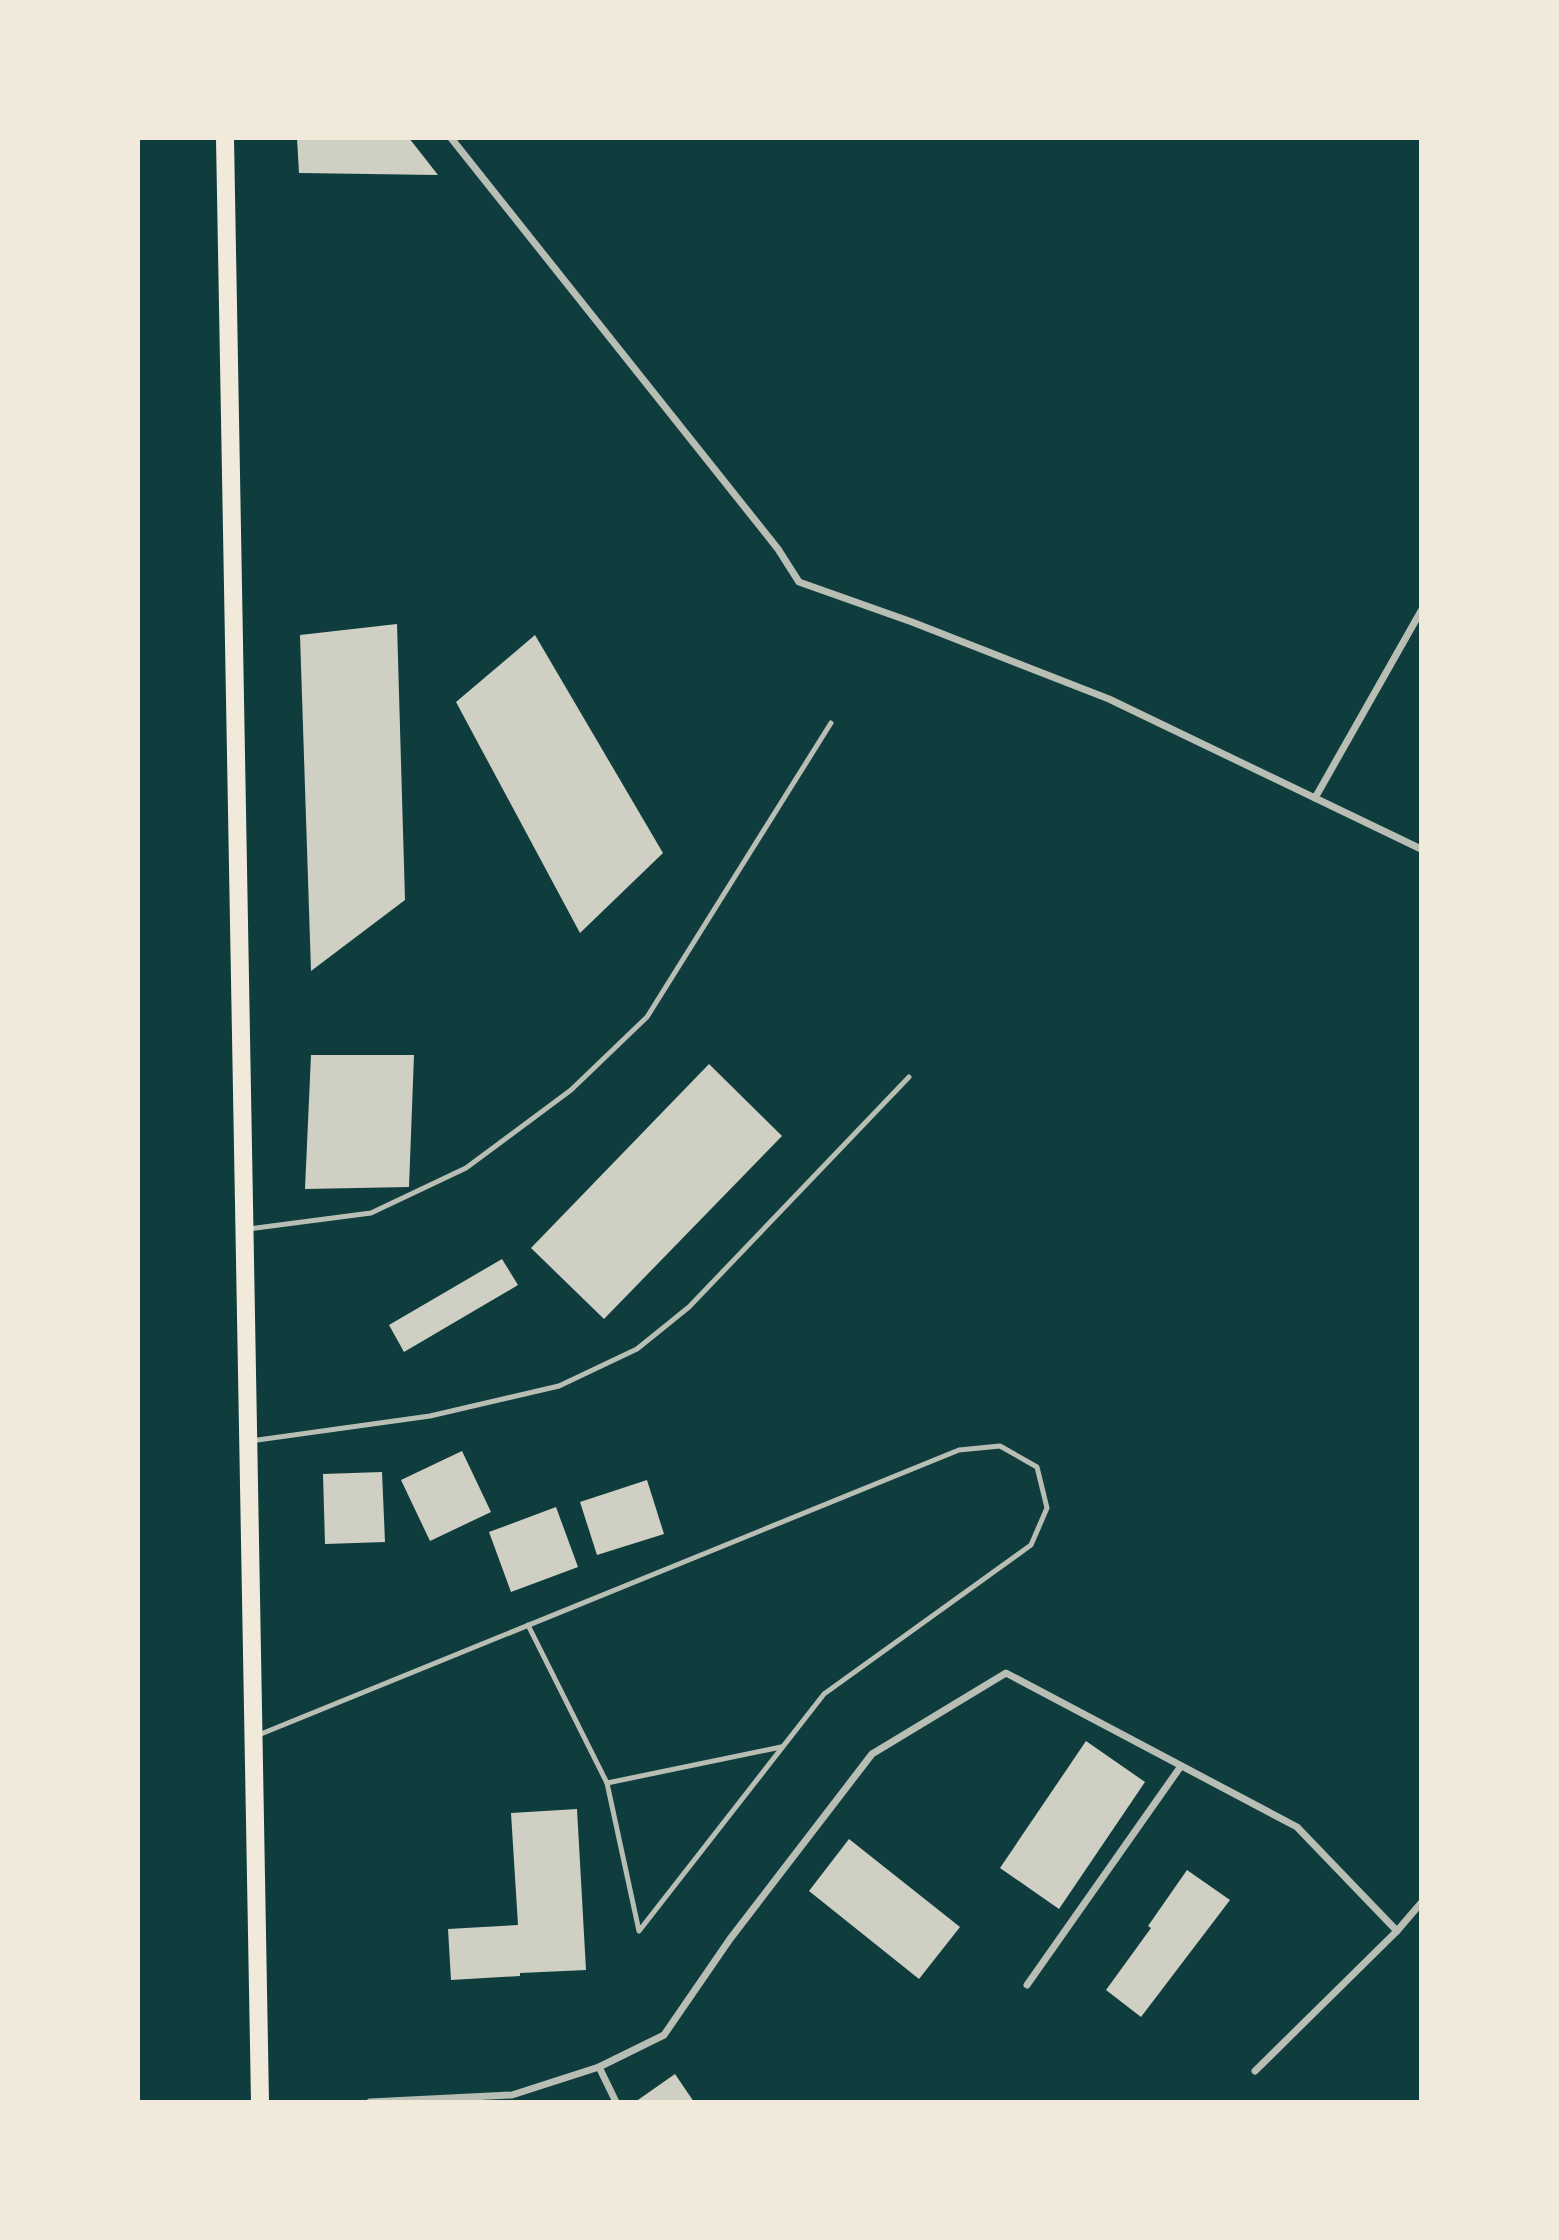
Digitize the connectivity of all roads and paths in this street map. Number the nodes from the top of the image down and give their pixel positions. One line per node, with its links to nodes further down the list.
1 (225, 138): 8 (main road)
2 (451, 138): 5 (street)
3 (1421, 611): 5 (street)
4 (831, 723): 8 (lane)
5 (1315, 798): 6 (street)
6 (1421, 849)
7 (909, 1077): 9 (lane)
8 (245, 1229): 9 (main road)
9 (248, 1442): 11 (main road)
10 (528, 1625): 11 (lane); 12 (lane); 14 (lane)
11 (253, 1737): 20 (main road)
12 (782, 1747): 14 (lane); 14 (lane)
13 (1181, 1766): 16 (street); 17 (street); 18 (street)
14 (607, 1783)
15 (1421, 1903): 16 (street)
16 (1397, 1931): 19 (street)
17 (1027, 1985)
18 (599, 2067): 21 (street); 22 (street)
19 (1255, 2071)
20 (260, 2102)
21 (370, 2102)
22 (616, 2102)

